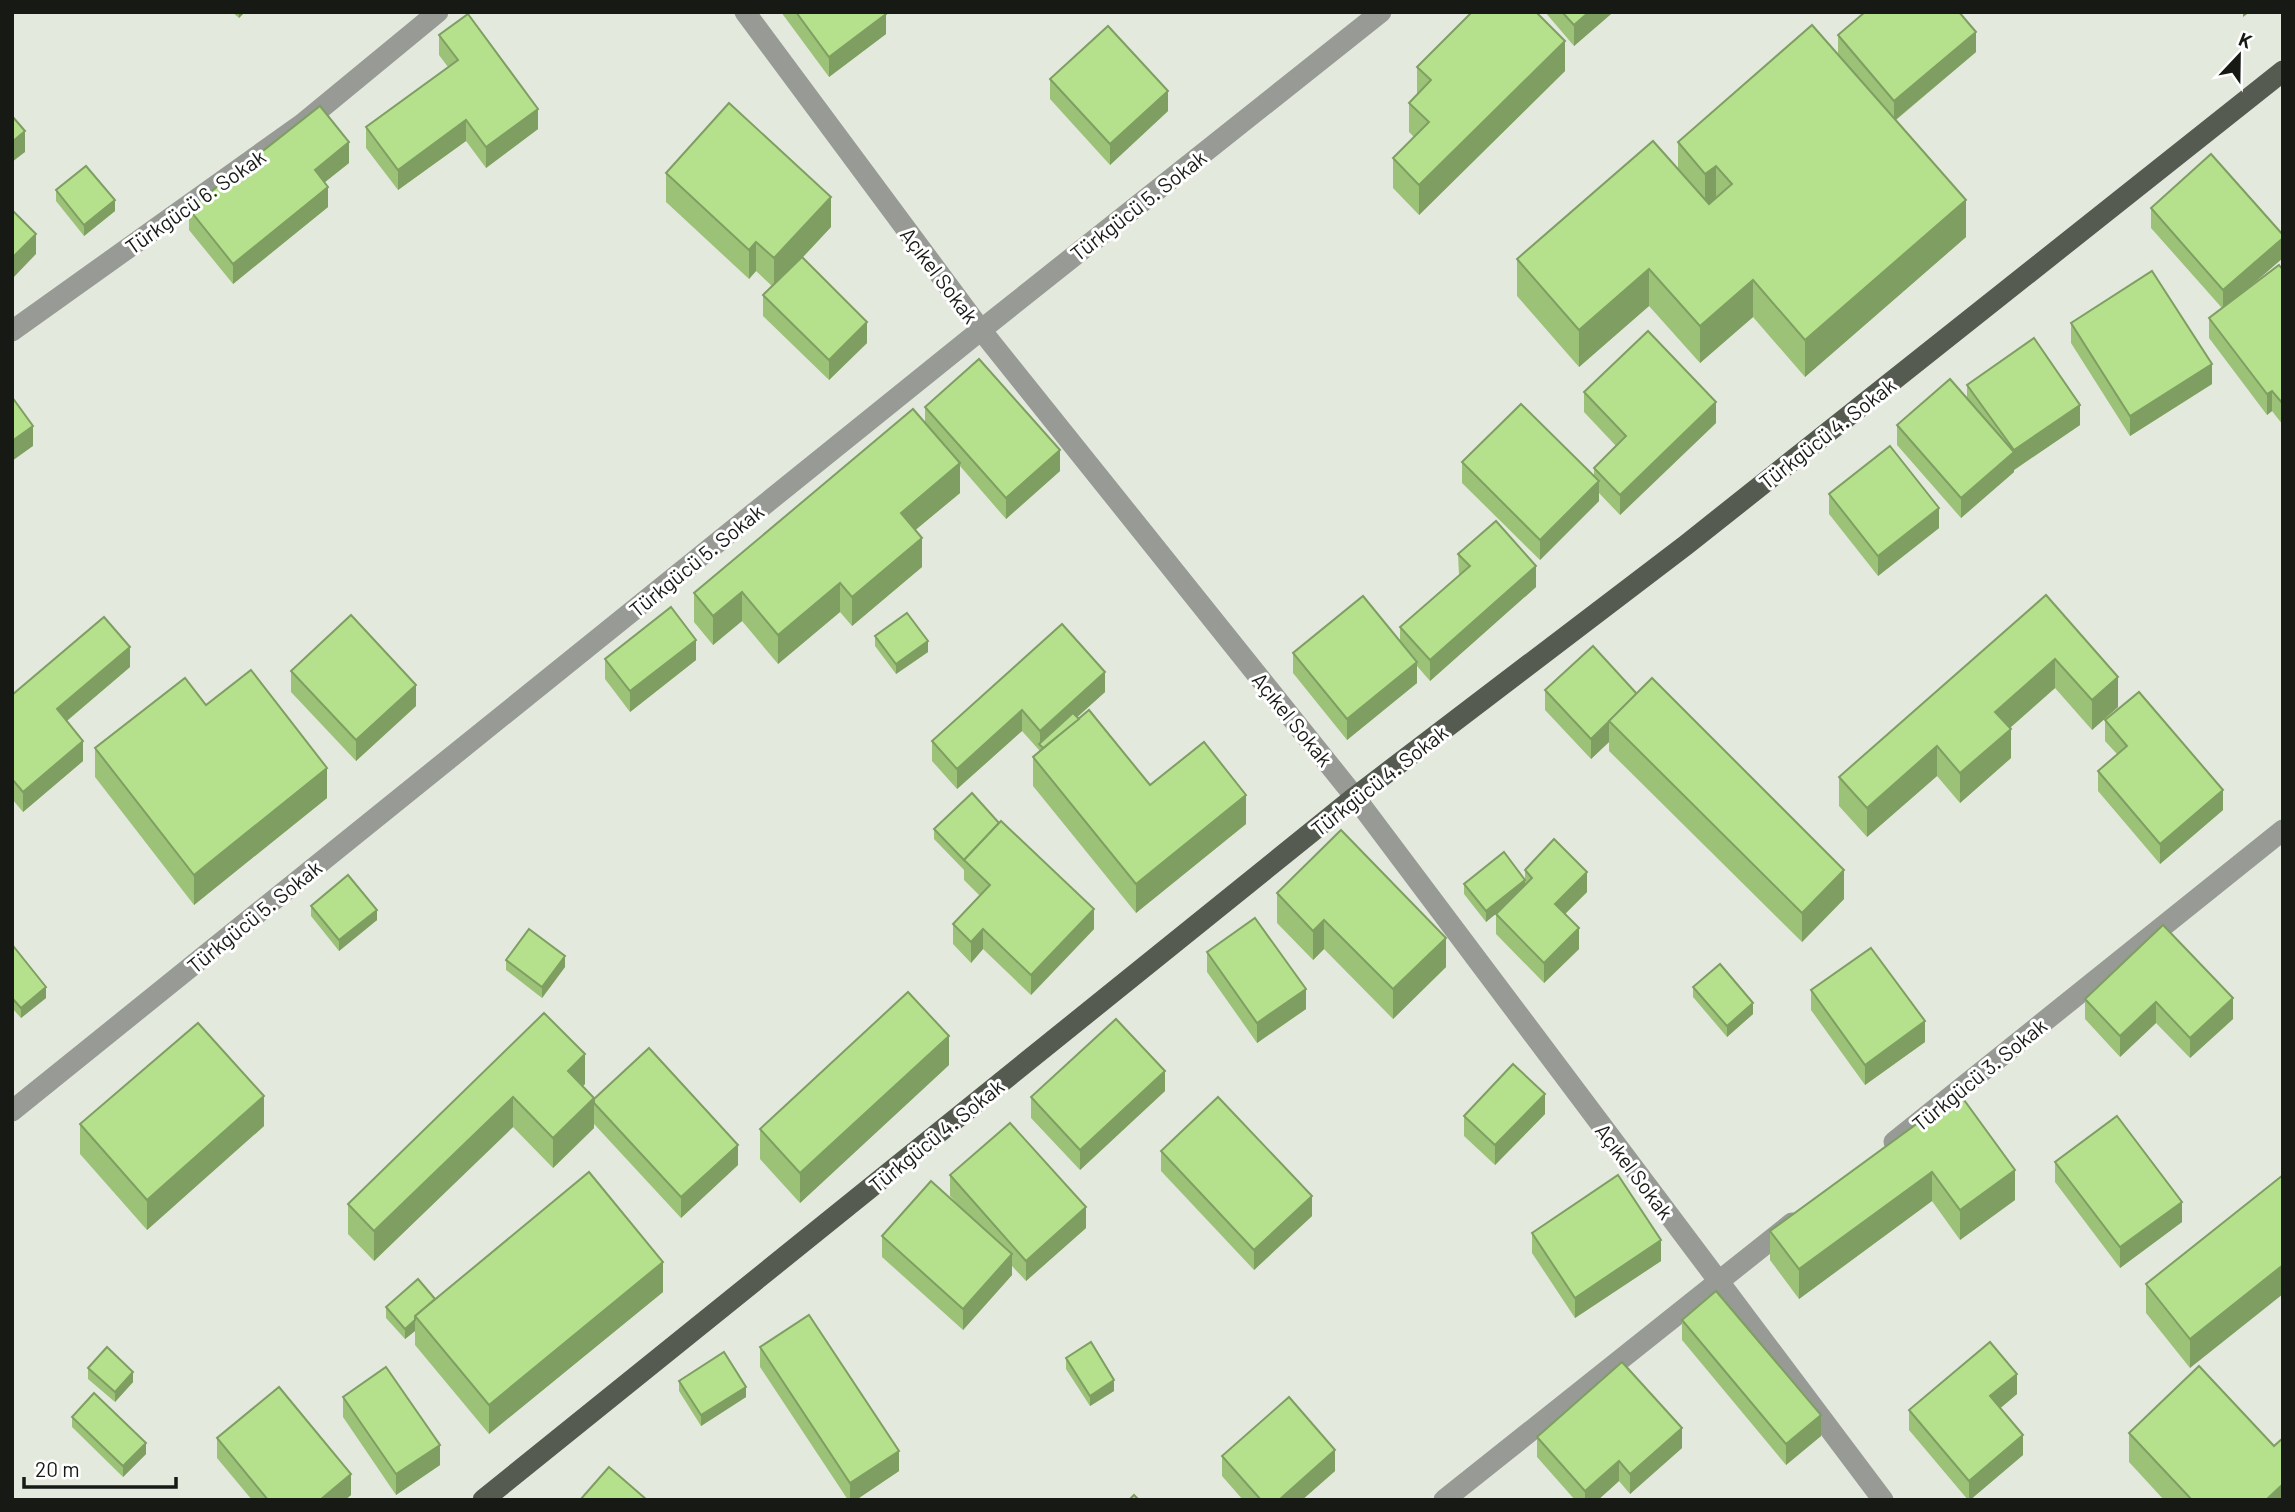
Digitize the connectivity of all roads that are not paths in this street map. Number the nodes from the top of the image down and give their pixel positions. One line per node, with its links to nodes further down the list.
1 (438, 12): 6 (street, Türkgücü 6. Sokak)
2 (745, 12): 5 (street, Açıkel Sokak)
3 (1381, 12): 5 (street, Türkgücü 5. Sokak)
4 (2283, 71): 7 (main road, Türkgücü 4. Sokak)
5 (981, 330): 7 (street, Açıkel Sokak); 9 (street, Türkgücü 5. Sokak)
6 (12, 331)
7 (1355, 797): 12 (street, Açıkel Sokak); 13 (main road, Türkgücü 4. Sokak)
8 (2283, 830): 10 (street, Türkgücü 3. Sokak)
9 (12, 1111)
10 (1881, 1152)
11 (1805, 1213): 12 (street)
12 (1718, 1283): 14 (street); 15 (street, Açıkel Sokak)
13 (483, 1500)
14 (1444, 1500)
15 (1883, 1500)

